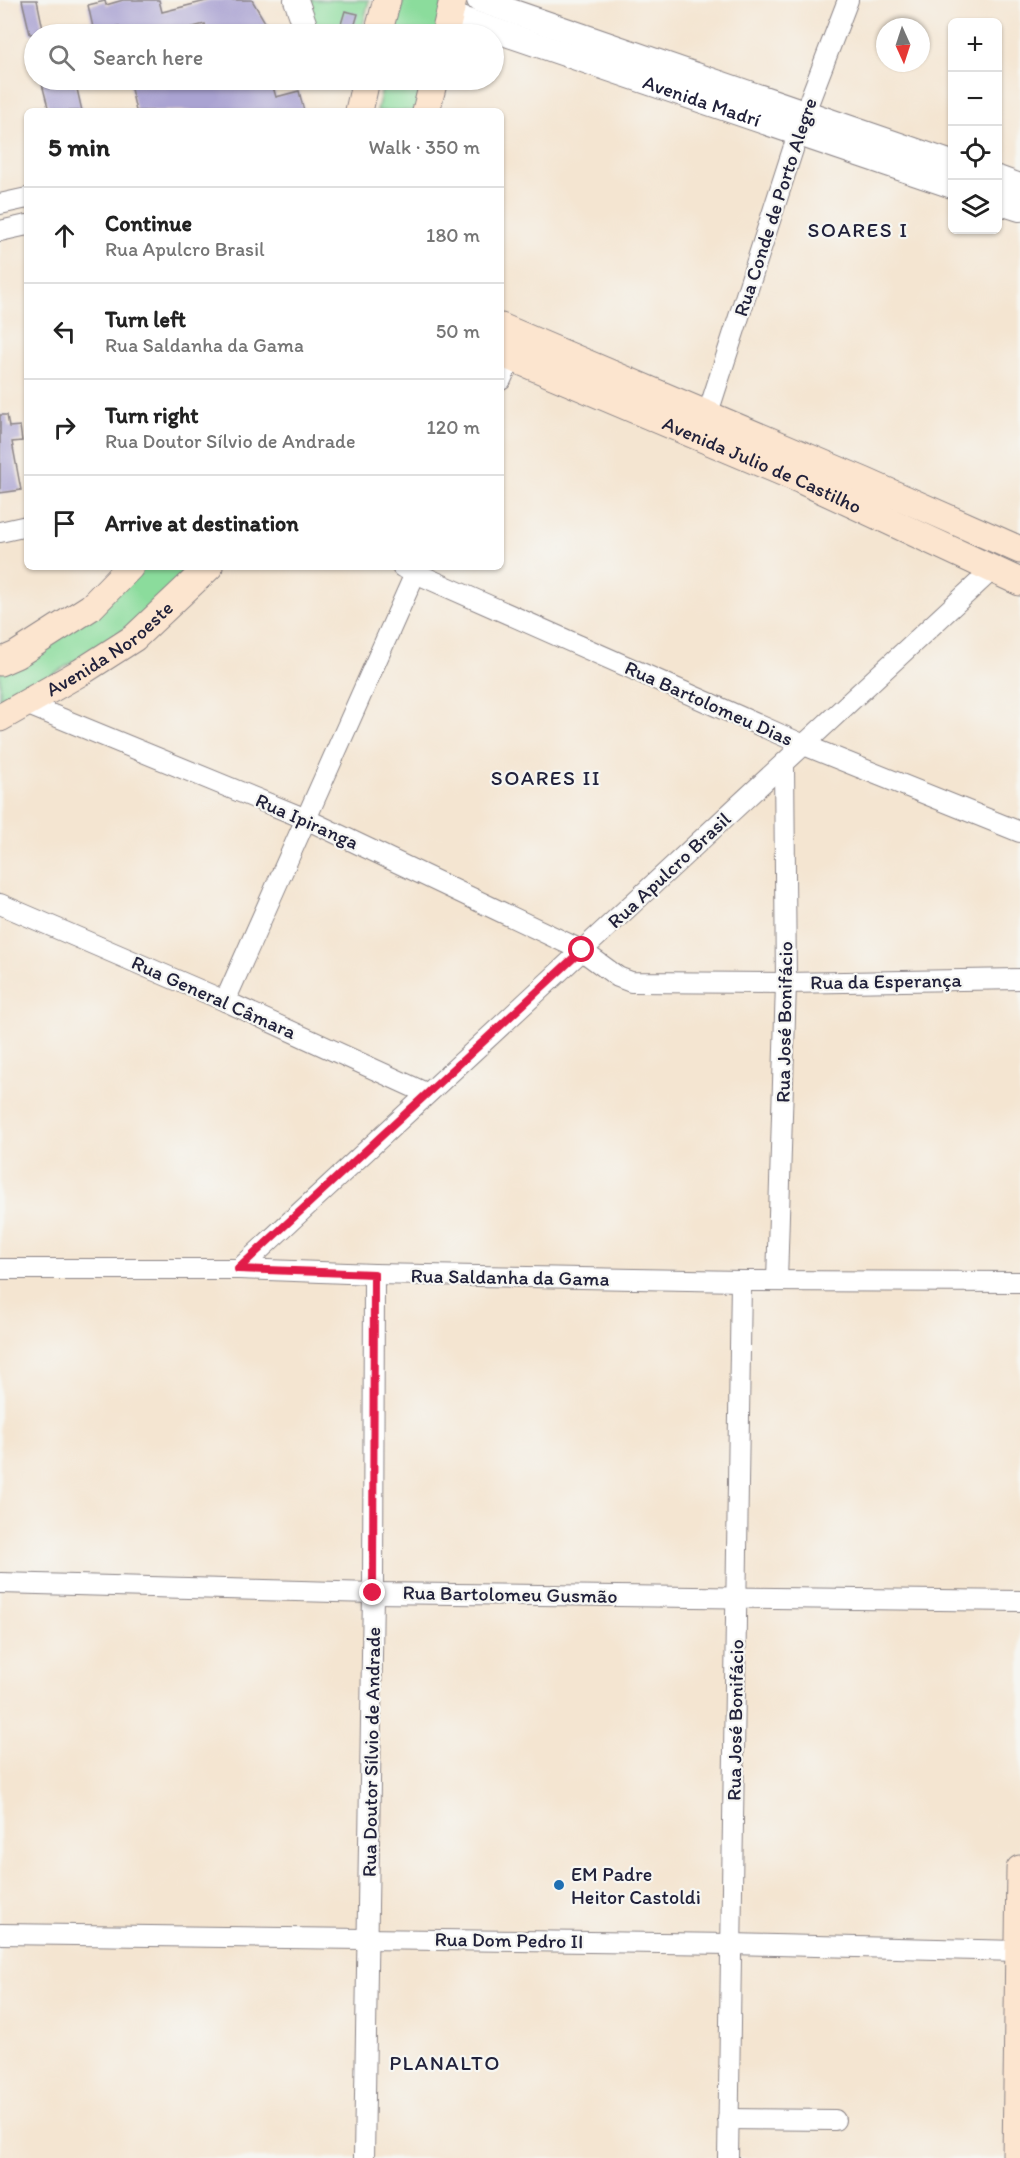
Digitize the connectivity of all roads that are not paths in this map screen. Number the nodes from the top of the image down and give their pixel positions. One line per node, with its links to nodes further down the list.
1 (296, 0): 6 (street)
2 (387, 0): 7 (main road)
3 (479, 0): 14 (street, Avenida Madrí)
4 (848, 0): 14 (street, Rua Conde de Porto Alegre)
5 (450, 16): 8 (street, Avenida Madrí)
6 (304, 24)
7 (381, 24)
8 (476, 24)
9 (504, 32): 14 (street, Avenida Madrí)
10 (361, 90): 12 (main road)
11 (431, 90): 13 (main road)
12 (359, 108)
13 (427, 108)
14 (801, 122): 15 (street, Avenida Madrí); 17 (street, Avenida Madrí); 27 (street, Rua Conde de Porto Alegre)
15 (948, 162)
16 (1002, 179): 18 (street)
17 (948, 184)
18 (1020, 186)
19 (24, 199): 21 (street)
20 (1002, 203): 22 (street)
21 (0, 204)
22 (1020, 209)
23 (24, 226): 24 (street)
24 (0, 231)
25 (504, 328): 27 (main road, Avenida Julio de Castilho)
26 (504, 364): 31 (main road, Avenida Julio de Castilho)
27 (707, 416): 30 (main road, Avenida Julio de Castilho)
28 (24, 527): 29 (street)
29 (0, 532)
30 (1020, 550)
31 (993, 569): 36 (main road, Avenida Julio de Castilho); 40 (street, Rua Apulcro Brasil)
32 (127, 570): 37 (main road)
33 (206, 570): 38 (main road, Avenida Noroeste)
34 (411, 570): 42 (street)
35 (413, 570): 40 (street, Rua Bartolomeu Dias)
36 (1020, 582)
37 (0, 662)
38 (26, 704): 39 (main road, Avenida Noroeste); 42 (street, Rua Ipiranga)
39 (0, 718)
40 (804, 745): 41 (street, Rua Apulcro Brasil); 43 (street, Rua Bartolomeu Dias)
41 (784, 764): 45 (street, Rua Apulcro Brasil); 47 (street, Rua José Bonifácio)
42 (306, 819): 45 (street, Rua Ipiranga); 48 (street)
43 (1020, 832)
44 (0, 904): 48 (street, Rua General Câmara)
45 (582, 950): 47 (street, Rua da Esperança); 49 (street, Rua Apulcro Brasil)
46 (1020, 979): 47 (street, Rua da Esperança)
47 (786, 983): 54 (street, Rua José Bonifácio)
48 (225, 1000): 49 (street, Rua General Câmara)
49 (426, 1093): 51 (street, Rua Apulcro Brasil)
50 (0, 1269): 51 (street, Rua Saldanha da Gama)
51 (238, 1269): 52 (street, Rua Saldanha da Gama)
52 (374, 1274): 53 (street, Rua Saldanha da Gama); 57 (street, Rua Doutor Sílvio de Andrade)
53 (741, 1281): 54 (street, Rua Saldanha da Gama); 58 (street, Rua José Bonifácio)
54 (777, 1281): 55 (street, Rua Saldanha da Gama)
55 (1020, 1282)
56 (0, 1583): 57 (street, Rua Bartolomeu Gusmão)
57 (373, 1593): 58 (street, Rua Bartolomeu Gusmão); 62 (street, Rua Doutor Sílvio de Andrade)
58 (737, 1597): 59 (street, Rua Bartolomeu Gusmão); 63 (street, Rua José Bonifácio)
59 (1020, 1601)
60 (1020, 1869): 64 (main road)
61 (0, 1934): 62 (street, Rua Dom Pedro II)
62 (369, 1938): 63 (street, Rua Dom Pedro II); 68 (street, Rua Doutor Sílvio de Andrade)
63 (731, 1944): 64 (street, Rua Dom Pedro II); 65 (street, Rua José Bonifácio)
64 (1018, 1951): 67 (main road)
65 (729, 2119): 66 (street); 69 (street, Rua José Bonifácio)
66 (835, 2120)
67 (1018, 2121): 70 (main road)
68 (364, 2158)
69 (728, 2158)
70 (1016, 2158)

